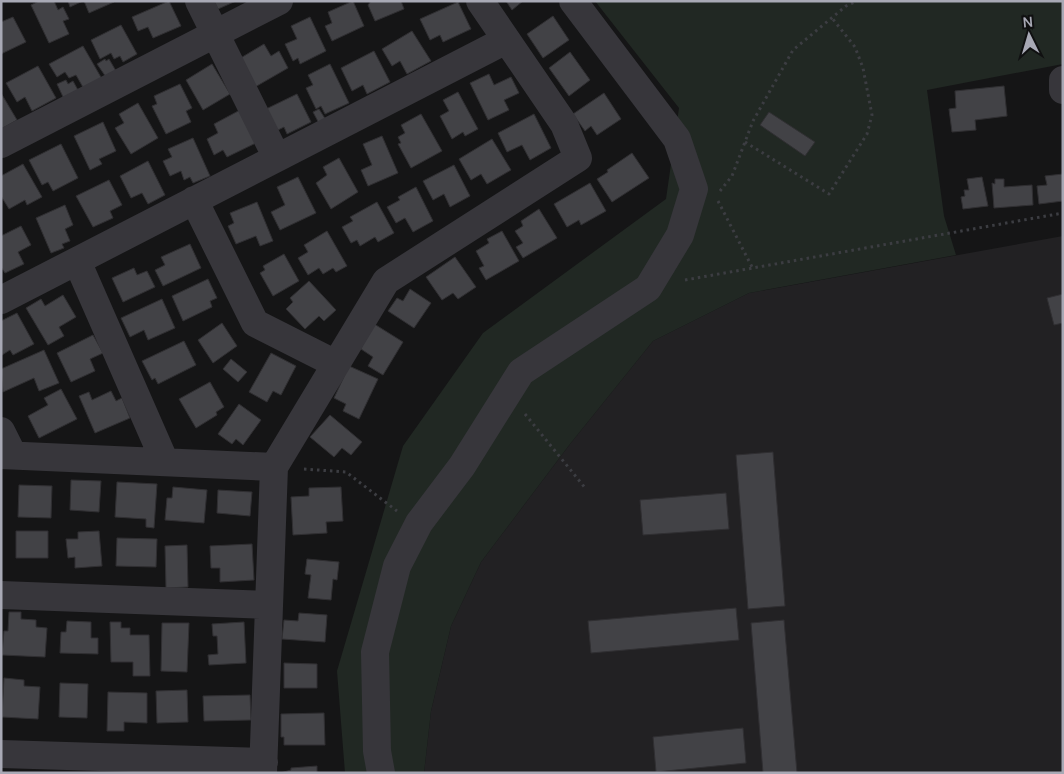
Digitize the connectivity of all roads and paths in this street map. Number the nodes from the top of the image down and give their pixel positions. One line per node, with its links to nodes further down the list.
1 (199, 1): 7 (street)
2 (279, 1): 7 (street)
3 (480, 1): 8 (street)
4 (573, 1): 18 (street)
5 (857, 1): 6 (path)
6 (832, 18): 11 (path); 11 (path)
7 (215, 34): 12 (street); 13 (street)
8 (506, 40): 13 (street); 20 (street)
9 (1063, 80): 10 (street)
10 (1063, 90)
11 (745, 142): 17 (path)
12 (1, 144)
13 (277, 158): 14 (street)
14 (194, 200): 16 (street); 20 (street)
15 (1063, 213): 17 (path)
16 (77, 261): 19 (street); 23 (street)
17 (752, 267): 18 (path)
18 (648, 288): 21 (street)
19 (1, 300)
20 (336, 364): 24 (street)
21 (508, 392): 25 (path); 26 (street)
22 (5, 447): 23 (street)
23 (165, 462): 24 (street)
24 (274, 467): 26 (path); 28 (street)
25 (586, 489)
26 (419, 524): 31 (street)
27 (1, 595): 28 (street)
28 (267, 605): 30 (street)
29 (1, 754): 30 (street)
30 (264, 767)
31 (381, 773)

